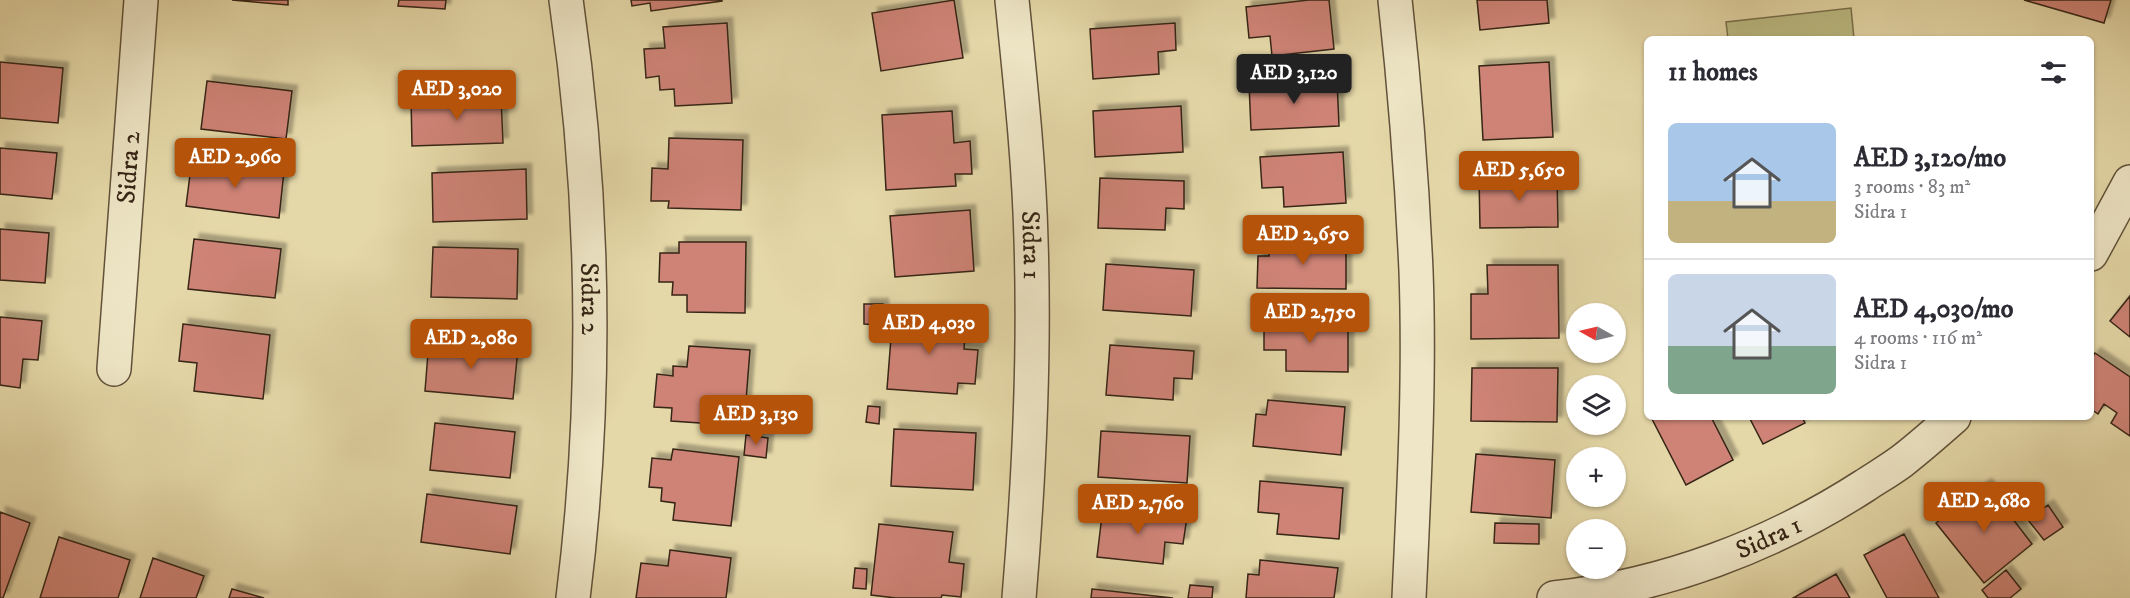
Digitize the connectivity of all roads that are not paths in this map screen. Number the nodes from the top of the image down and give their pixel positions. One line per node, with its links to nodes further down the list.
1 (141, 0): 7 (street, Sidra 2)
2 (566, 0): 9 (street, Sidra 2)
3 (1012, 0): 10 (street, Sidra 1)
4 (1395, 0): 11 (street)
5 (2130, 182): 6 (street)
6 (2094, 248)
7 (114, 369)
8 (1950, 420): 12 (street, Sidra 1)
9 (573, 598)
10 (1019, 598)
11 (1409, 598)
12 (1554, 598)

